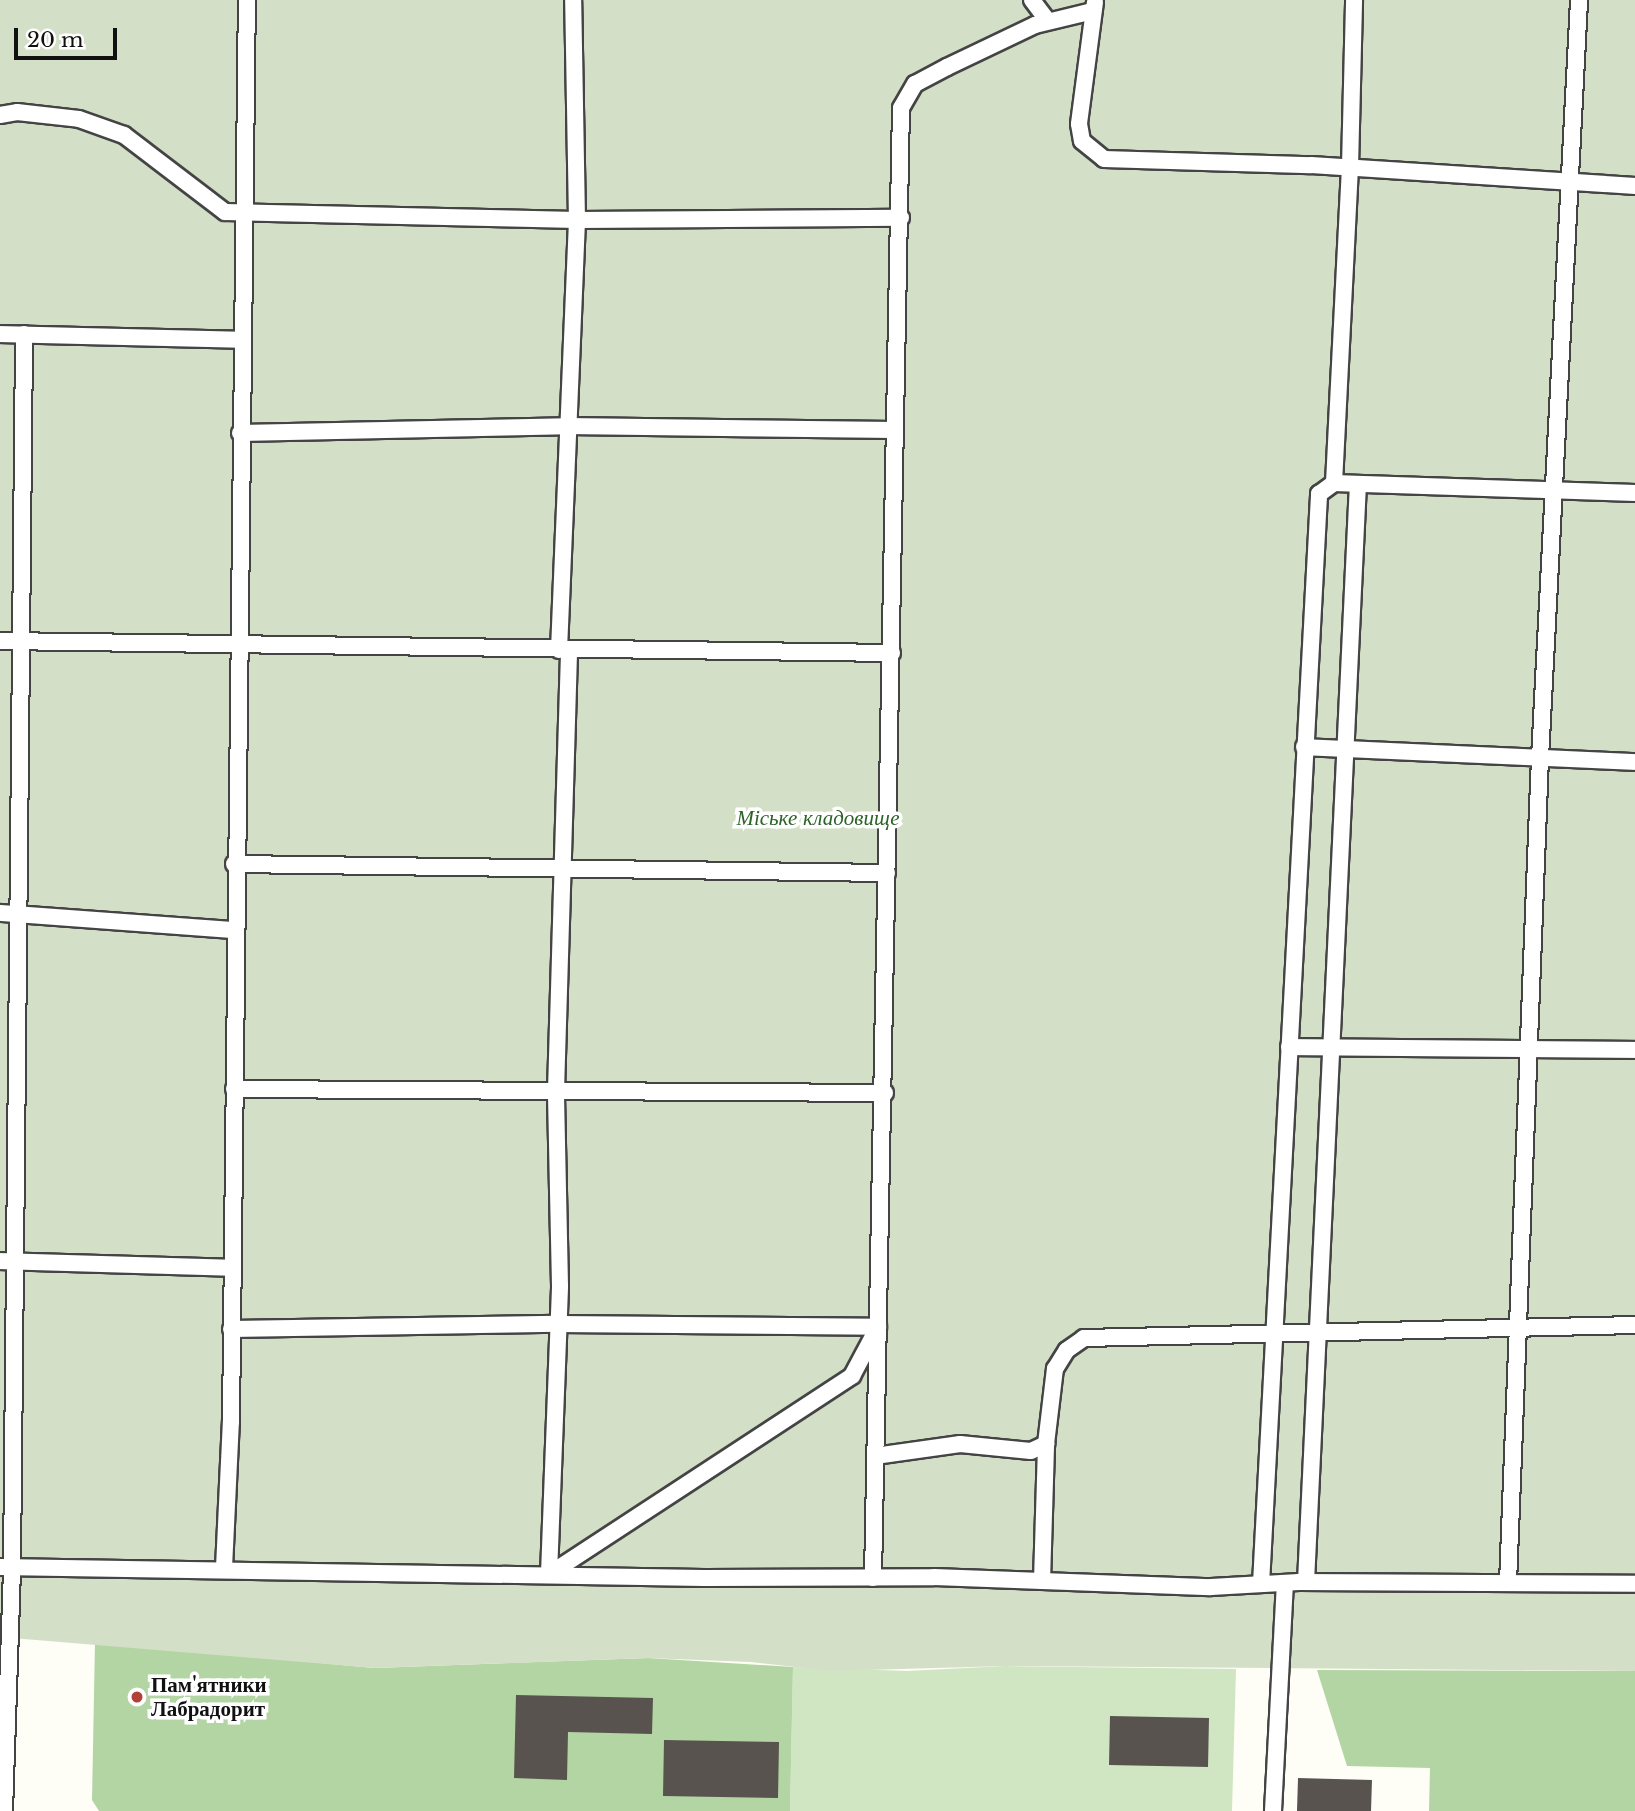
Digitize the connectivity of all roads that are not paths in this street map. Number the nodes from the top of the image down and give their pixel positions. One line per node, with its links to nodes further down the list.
1 (247, 0): 12 (lane)
2 (573, 0): 14 (lane)
3 (1032, 0): 7 (lane)
4 (1354, 0): 9 (lane)
5 (1579, 0): 10 (lane)
6 (1094, 5): 7 (lane); 9 (lane)
7 (1048, 21): 13 (lane)
8 (0, 115): 12 (lane)
9 (1350, 167): 10 (lane); 21 (lane)
10 (1571, 183): 11 (lane); 23 (lane)
11 (1635, 186)
12 (245, 212): 14 (lane); 17 (lane)
13 (901, 218): 14 (lane); 19 (lane)
14 (577, 220): 18 (lane)
15 (0, 334): 16 (lane)
16 (24, 334): 17 (lane); 26 (lane)
17 (242, 340): 20 (lane)
18 (566, 426): 19 (lane); 20 (lane); 28 (lane)
19 (895, 430): 29 (lane)
20 (240, 433): 27 (lane)
21 (1334, 483): 22 (lane); 30 (lane)
22 (1358, 485): 23 (lane); 31 (lane)
23 (1553, 492): 24 (lane); 32 (lane)
24 (1635, 493)
25 (0, 641): 26 (lane)
26 (17, 642): 27 (lane); 38 (lane)
27 (239, 646): 28 (lane); 34 (lane)
28 (564, 651): 29 (lane); 35 (lane)
29 (891, 653): 36 (lane)
30 (1304, 747): 31 (lane); 41 (lane)
31 (1345, 748): 32 (lane); 40 (lane)
32 (1540, 758): 33 (lane); 42 (lane)
33 (1635, 762)
34 (234, 864): 35 (lane); 39 (lane)
35 (565, 866): 36 (lane); 45 (lane)
36 (887, 873): 46 (lane)
37 (0, 913): 38 (lane)
38 (17, 915): 39 (lane); 47 (lane)
39 (234, 930): 44 (lane)
40 (1331, 1046): 41 (lane); 42 (lane); 55 (lane)
41 (1289, 1047): 54 (lane)
42 (1530, 1049): 43 (lane); 52 (lane)
43 (1635, 1050)
44 (234, 1090): 45 (lane); 48 (lane)
45 (556, 1091): 46 (lane); 49 (lane)
46 (885, 1093): 51 (lane)
47 (7, 1261): 48 (lane); 58 (lane)
48 (231, 1268): 53 (lane)
49 (558, 1324): 51 (lane); 53 (lane); 60 (lane)
50 (1635, 1325): 52 (lane)
51 (878, 1327): 57 (lane); 60 (lane)
52 (1521, 1327): 55 (lane); 66 (lane)
53 (231, 1329): 59 (lane)
54 (1274, 1331): 55 (lane); 56 (lane); 65 (lane)
55 (1318, 1331): 64 (lane)
56 (1046, 1444): 57 (lane); 62 (lane)
57 (875, 1456): 61 (lane)
58 (6, 1567): 59 (lane); 68 (lane)
59 (223, 1568): 60 (lane)
60 (549, 1574): 61 (lane)
61 (873, 1578): 62 (lane)
62 (1042, 1581): 65 (lane)
63 (1285, 1583): 64 (lane); 65 (lane); 69 (lane)
64 (1306, 1583): 66 (lane)
65 (1261, 1584)
66 (1508, 1584): 67 (lane)
67 (1635, 1584)
68 (4, 1811)
69 (1273, 1811)

